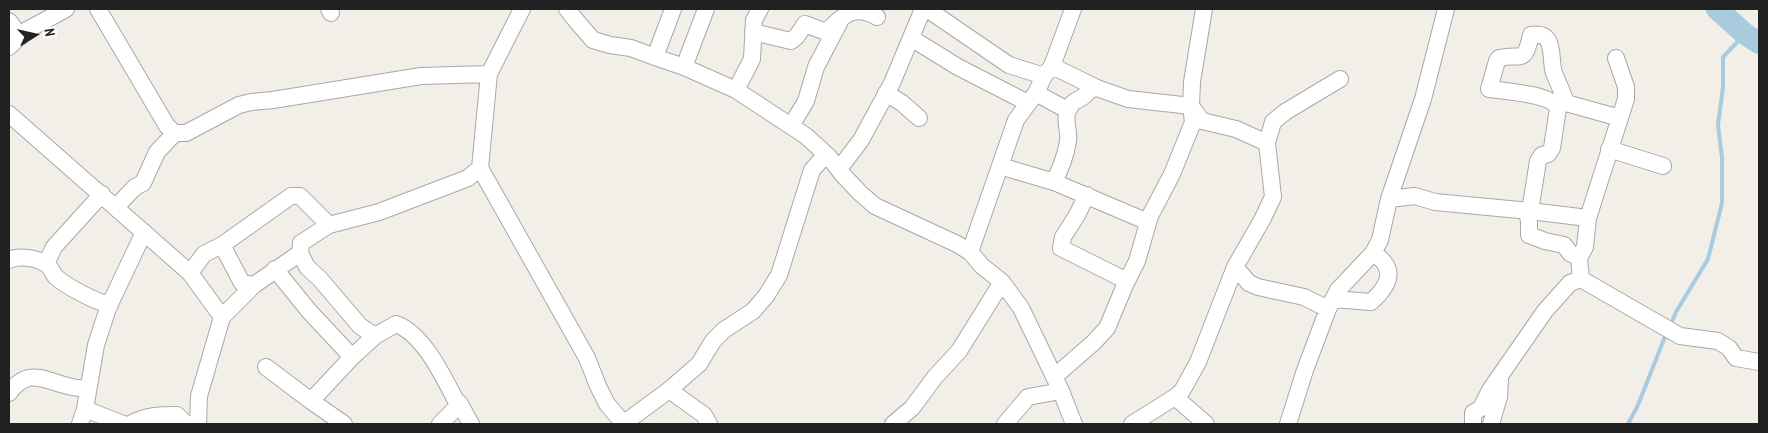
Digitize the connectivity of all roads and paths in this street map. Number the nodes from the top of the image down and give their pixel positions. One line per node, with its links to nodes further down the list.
1 (66, 9): 18 (street)
2 (98, 9): 35 (street)
3 (522, 9): 23 (street)
4 (567, 9): 19 (street)
5 (673, 9): 19 (street)
6 (706, 9): 21 (street)
7 (760, 9): 16 (street)
8 (923, 9): 17 (street)
9 (927, 9): 22 (street)
10 (1073, 9): 22 (street)
11 (1204, 9): 31 (street)
12 (1446, 9): 45 (street)
13 (842, 14): 14 (street); 16 (street); 34 (street)
14 (877, 16)
15 (9, 21): 18 (street)
16 (753, 32): 26 (street)
17 (912, 38): 27 (street); 28 (street)
18 (14, 42)
19 (655, 57): 21 (street)
20 (1616, 58): 33 (street)
21 (684, 67): 26 (street)
22 (1048, 71): 25 (street); 28 (street)
23 (489, 74): 35 (street); 41 (street)
24 (1340, 79): 36 (street)
25 (1097, 88): 29 (street); 31 (street)
26 (736, 90): 34 (street)
27 (886, 93): 32 (street); 38 (street)
28 (1032, 98): 29 (street); 39 (street)
29 (1067, 110): 42 (street)
30 (9, 114): 43 (street)
31 (1195, 116): 36 (street); 49 (street)
32 (919, 118)
33 (1620, 118): 37 (street); 47 (street)
34 (791, 126): 38 (street)
35 (175, 133): 46 (street)
36 (1267, 143): 59 (street)
37 (1609, 149): 40 (street); 48 (street)
38 (834, 163): 53 (street); 76 (street)
39 (1000, 166): 42 (street); 53 (street)
40 (1663, 166)
41 (478, 175): 50 (street); 89 (street)
42 (1054, 182): 44 (street)
43 (102, 194): 46 (street); 58 (street)
44 (1087, 195): 49 (street); 63 (street)
45 (1389, 199): 47 (street); 54 (street)
46 (116, 207): 51 (street)
47 (1529, 211): 48 (street); 56 (street)
48 (1588, 218): 56 (street)
49 (1148, 222): 63 (street)
50 (329, 225): 52 (street); 55 (street)
51 (144, 232): 61 (street); 67 (street)
52 (222, 245): 61 (street); 65 (street)
53 (970, 252): 64 (street)
54 (1373, 253): 66 (street); 66 (street)
55 (302, 255): 60 (street); 69 (street)
56 (1579, 258): 62 (street)
57 (9, 260): 58 (street)
58 (46, 264): 67 (street)
59 (1235, 267): 66 (street); 78 (street)
60 (275, 269): 65 (street); 70 (street)
61 (190, 273): 68 (street)
62 (1581, 279): 71 (street); 73 (street)
63 (1127, 281): 74 (street)
64 (1002, 282): 74 (street); 91 (street)
65 (254, 285): 68 (street)
66 (1331, 304): 96 (street)
67 (110, 305): 75 (street)
68 (222, 317): 85 (street)
69 (375, 336): 70 (street); 80 (street)
70 (352, 357): 79 (street)
71 (1759, 362)
72 (266, 367): 79 (street)
73 (1500, 375): 97 (street); 98 (street)
74 (1057, 384): 92 (street); 93 (street)
75 (87, 389): 77 (street); 81 (street)
76 (669, 390): 89 (street); 90 (street)
77 (9, 393)
78 (1176, 397): 94 (street); 95 (street)
79 (311, 401): 86 (street)
80 (460, 404): 87 (street); 88 (street)
81 (82, 416): 82 (street)
82 (123, 424)
83 (130, 424): 84 (street)
84 (186, 424)
85 (198, 424)
86 (344, 424)
87 (440, 424)
88 (471, 424)
89 (624, 424)
90 (709, 424)
91 (893, 424)
92 (1004, 424)
93 (1074, 424)
94 (1132, 424)
95 (1206, 424)
96 (1288, 424)
97 (1473, 424)
98 (1491, 424)

